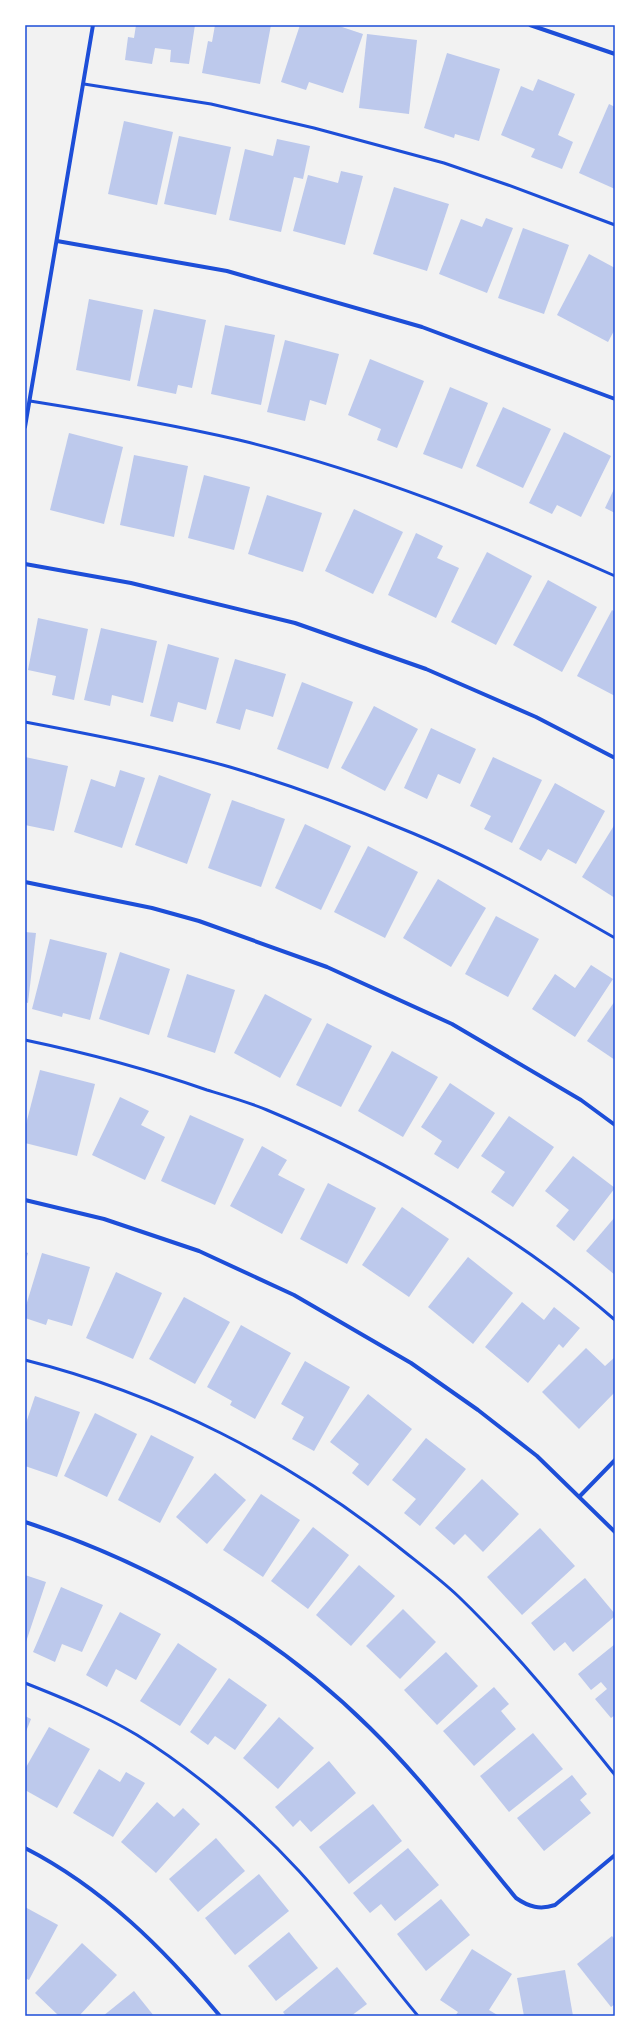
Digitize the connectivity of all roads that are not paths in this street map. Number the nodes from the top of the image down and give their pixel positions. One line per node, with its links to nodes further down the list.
1 (93, 25): 4 (street)
2 (530, 25): 3 (street)
3 (615, 54)
4 (84, 84): 5 (lane); 6 (street)
5 (615, 225)
6 (57, 241): 7 (street); 8 (street)
7 (615, 399)
8 (30, 401): 9 (street); 11 (lane)
9 (25, 427)
10 (25, 564): 13 (street)
11 (615, 576)
12 (25, 722): 15 (lane)
13 (615, 758)
14 (25, 882): 17 (street)
15 (615, 938)
16 (25, 1040): 19 (lane)
17 (615, 1125)
18 (25, 1200): 22 (street)
19 (615, 1320)
20 (25, 1360): 26 (lane)
21 (615, 1460): 22 (street)
22 (580, 1496): 24 (street)
23 (25, 1522): 28 (street)
24 (615, 1532)
25 (25, 1683): 30 (lane)
26 (615, 1775)
27 (25, 1848): 29 (street)
28 (615, 1855)
29 (220, 2016)
30 (418, 2016)

